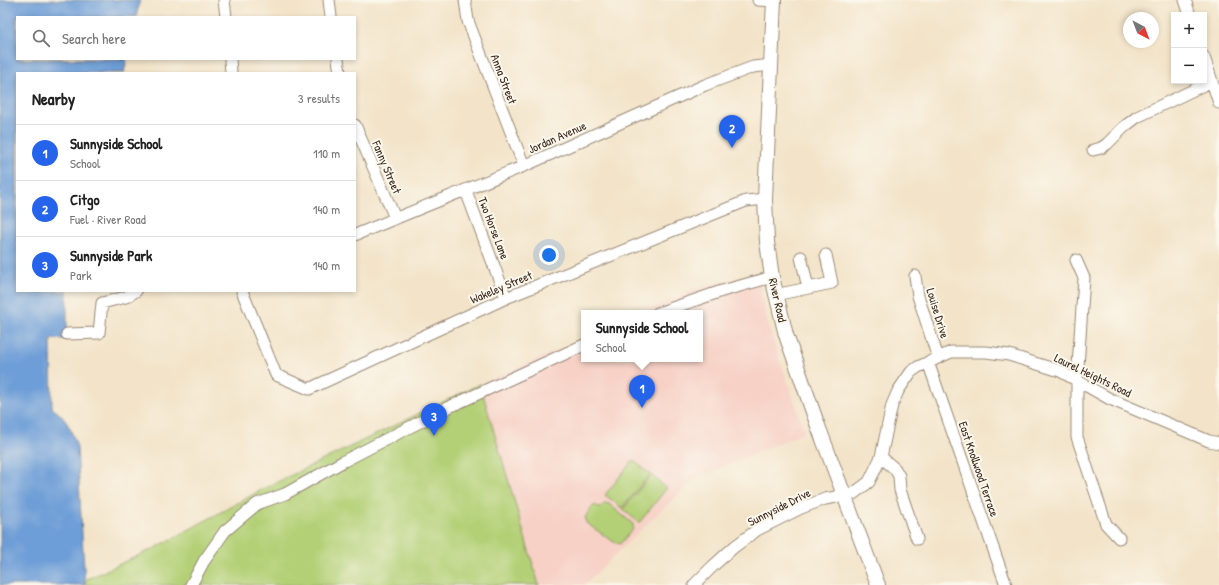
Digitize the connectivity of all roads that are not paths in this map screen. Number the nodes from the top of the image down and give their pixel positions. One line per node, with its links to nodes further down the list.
1 (224, 0): 8 (street)
2 (329, 0): 9 (street)
3 (465, 0): 20 (street, Anna Street)
4 (758, 0): 5 (street)
5 (774, 0): 12 (main road, River Road)
6 (1185, 0): 7 (street)
7 (1189, 12)
8 (226, 16)
9 (331, 16)
10 (230, 60): 14 (street)
11 (338, 60): 15 (street)
12 (771, 65): 20 (street, Jordan Avenue); 22 (main road, River Road)
13 (1207, 66): 16 (street)
14 (231, 72)
15 (340, 72)
16 (1212, 80): 17 (street); 19 (street)
17 (1219, 103)
18 (356, 127): 23 (street, Fanny Street)
19 (1093, 150)
20 (524, 166): 21 (street, Jordan Avenue)
21 (466, 191): 23 (street, Jordan Avenue); 34 (street, Two Horse Lane)
22 (765, 199): 29 (main road, River Road); 34 (street, Wakeley Street)
23 (394, 218): 24 (street, Jordan Avenue)
24 (356, 236)
25 (826, 256): 30 (street)
26 (801, 257): 30 (street)
27 (1076, 260): 39 (street)
28 (915, 276): 38 (street, Louise Drive)
29 (772, 277): 33 (main road, River Road); 35 (street)
30 (808, 288): 33 (street)
31 (134, 292): 36 (street)
32 (242, 292): 34 (street, Wakeley Street)
33 (775, 295): 42 (main road, River Road)
34 (506, 298)
35 (667, 310)
36 (67, 334)
37 (581, 346): 45 (street)
38 (933, 360): 39 (street, Laurel Heights Road); 41 (street, Laurel Heights Road); 48 (street, East Knollwood Terrace)
39 (1077, 381): 40 (street, Laurel Heights Road); 44 (street)
40 (1219, 443)
41 (881, 457): 42 (street, Laurel Heights Road); 43 (street)
42 (845, 496): 46 (street, Sunnyside Drive); 47 (main road, River Road)
43 (917, 538)
44 (1119, 538)
45 (191, 585)
46 (694, 585)
47 (878, 585)
48 (1006, 585)

